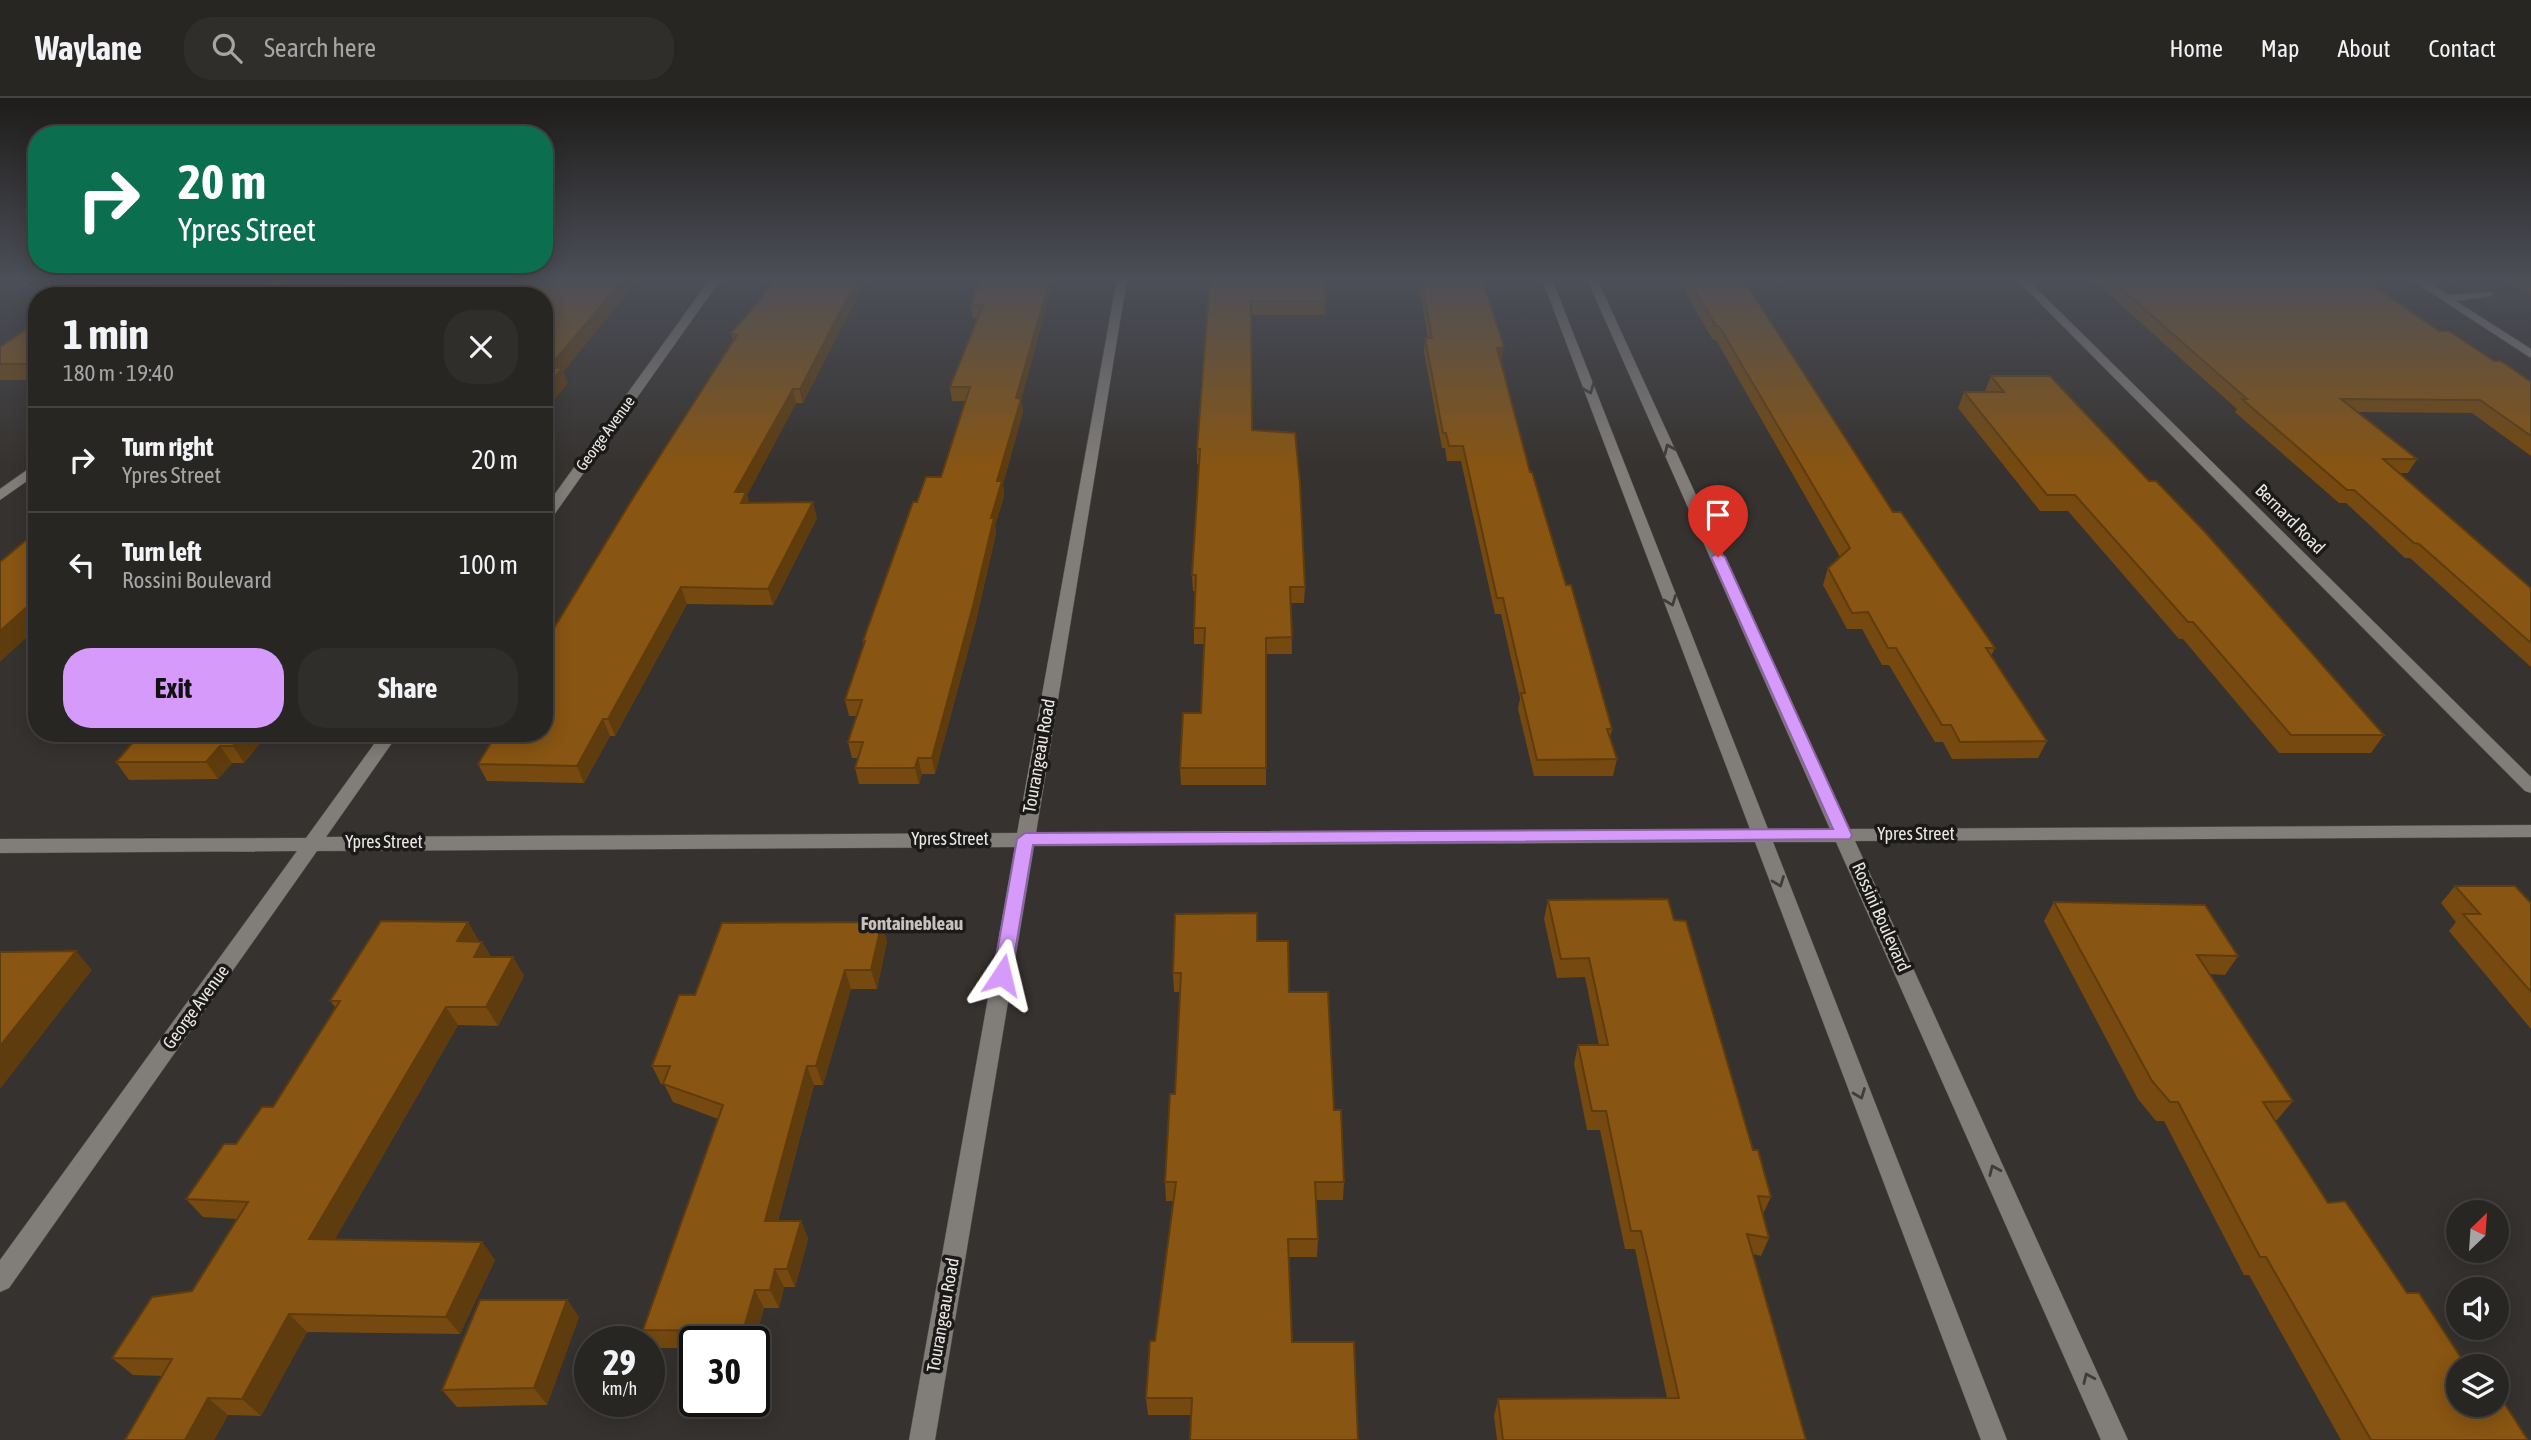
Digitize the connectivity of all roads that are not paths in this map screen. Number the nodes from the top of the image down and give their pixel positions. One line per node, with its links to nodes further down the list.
1 (671, 342): 10 (street, George Avenue)
2 (1111, 342): 16 (street, Tourangeau Road)
3 (1571, 342): 14 (street, one-way to 14)
4 (1620, 342): 15 (street, Rossini Boulevard, one-way to 4)
5 (2084, 342): 12 (street, Bernard Road)
6 (2512, 342): 7 (street)
7 (2531, 354)
8 (28, 474): 9 (street)
9 (0, 496)
10 (553, 506)
11 (385, 742): 17 (street, George Avenue)
12 (2531, 787)
13 (2531, 831): 15 (street, Ypres Street)
14 (1760, 835): 15 (street, Ypres Street); 16 (street, Ypres Street); 21 (street, one-way to 21)
15 (1844, 835): 22 (street, Rossini Boulevard, one-way to 15)
16 (1025, 839): 17 (street, Ypres Street); 20 (street, Tourangeau Road)
17 (313, 843): 18 (street, Ypres Street); 19 (street, George Avenue)
18 (0, 846)
19 (0, 1280)
20 (922, 1440)
21 (1994, 1440)
22 (2115, 1440)

